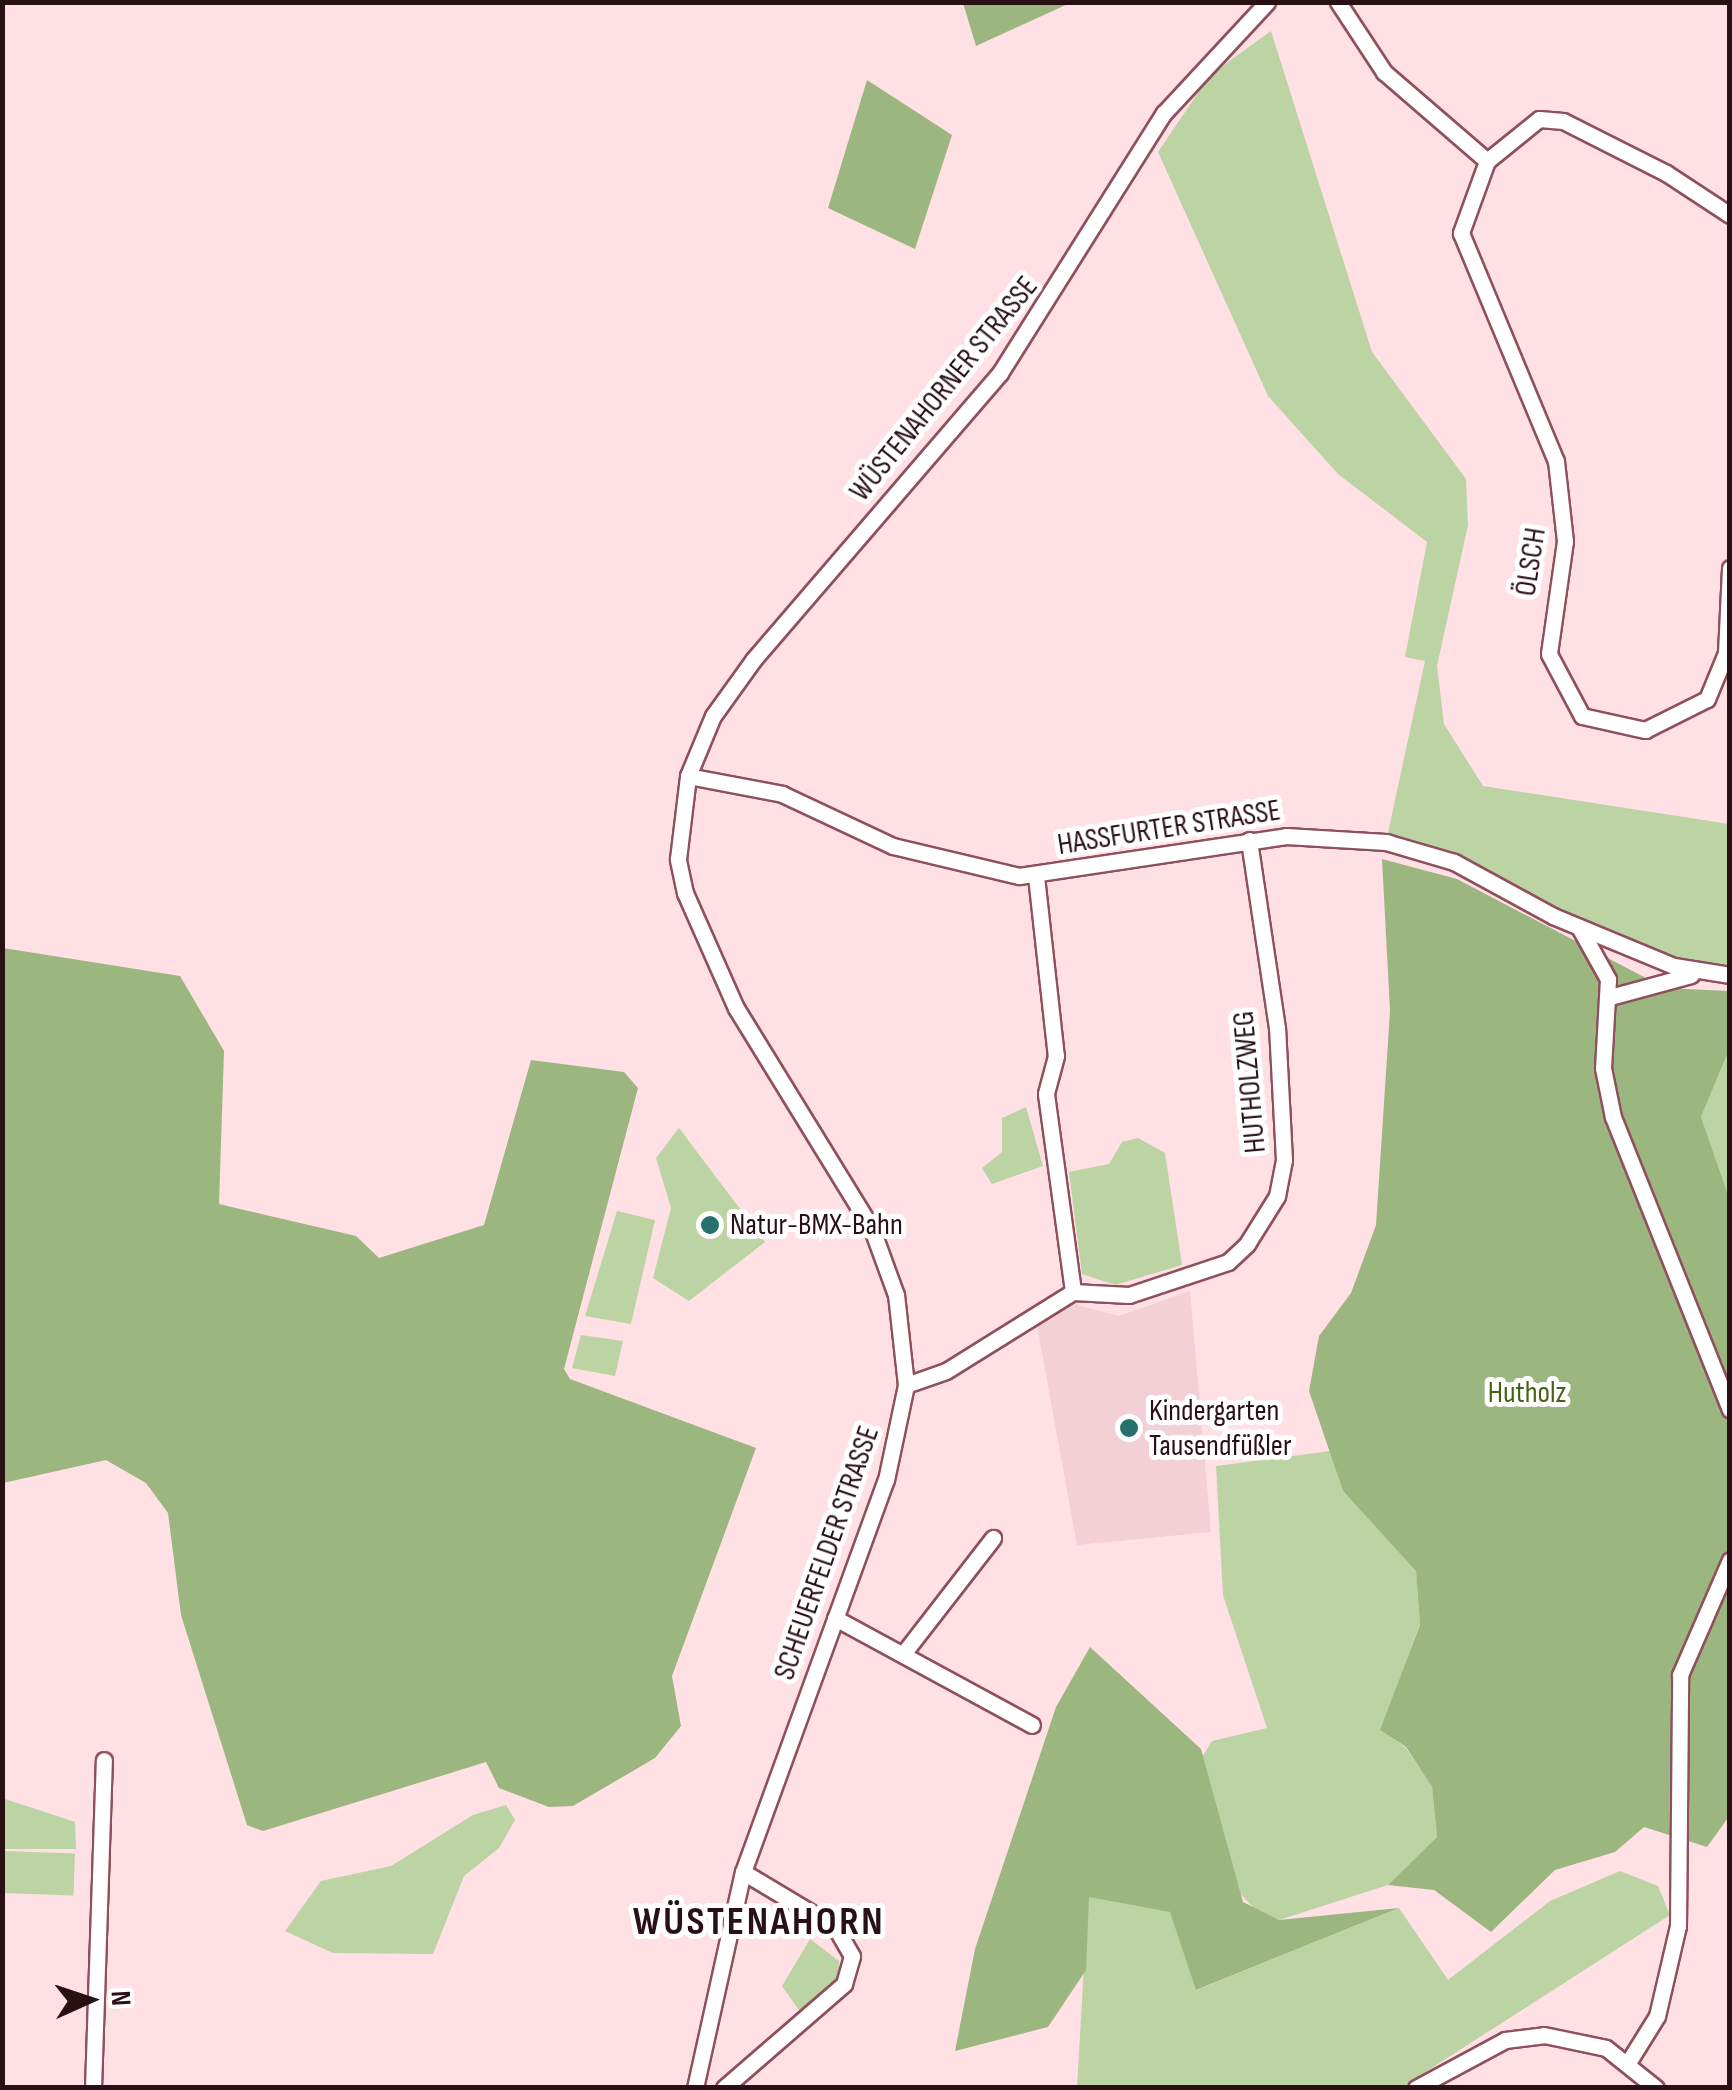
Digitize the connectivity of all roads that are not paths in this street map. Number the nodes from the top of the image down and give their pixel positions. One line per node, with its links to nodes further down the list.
1 (1267, 2): 6 (street, WÜSTENAHORNER STRASSE)
2 (1338, 2): 3 (street)
3 (1487, 162): 4 (street, ÖLSCH); 5 (street, ÖLSCH)
4 (1729, 212)
5 (1730, 568)
6 (688, 776): 7 (street, WÜSTENAHORNER STRASSE); 9 (street, HASSFURTER STRASSE)
7 (679, 817): 15 (street, SCHEUERFELDER STRASSE)
8 (1249, 840): 9 (street, HASSFURTER STRASSE); 10 (street, HASSFURTER STRASSE); 14 (street, HUTHOLZWEG)
9 (1036, 876): 14 (street)
10 (1578, 927): 11 (street, HASSFURTER STRASSE); 13 (street)
11 (1700, 974): 12 (street); 13 (street)
12 (1730, 975)
13 (1610, 998): 16 (street)
14 (1073, 1292): 15 (street)
15 (906, 1385): 19 (street, SCHEUERFELDER STRASSE)
16 (1730, 1409)
17 (993, 1538): 20 (street)
18 (1730, 1560): 24 (street)
19 (835, 1618): 20 (street); 23 (street, SCHEUERFELDER STRASSE)
20 (903, 1654): 21 (street)
21 (1032, 1725)
22 (104, 1760): 25 (street)
23 (743, 1872): 26 (street, SCHEUERFELDER STRASSE); 27 (street)
24 (1629, 2061): 28 (street); 29 (street)
25 (93, 2088)
26 (695, 2088)
27 (724, 2088)
28 (1416, 2088)
29 (1656, 2088)

